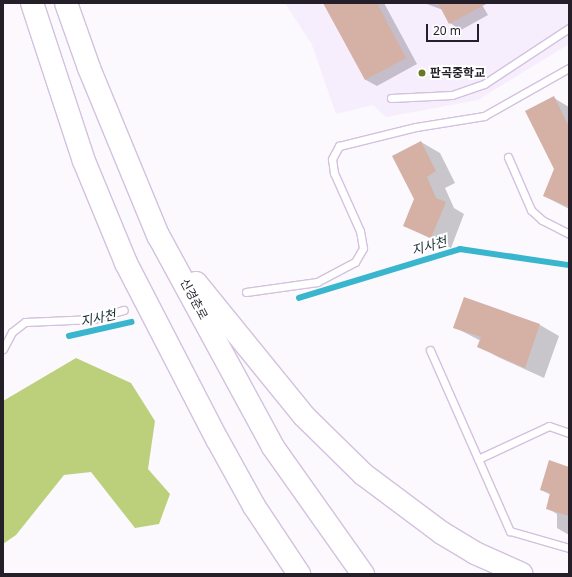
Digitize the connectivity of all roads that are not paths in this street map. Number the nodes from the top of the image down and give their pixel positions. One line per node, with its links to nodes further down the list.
1 (32, 3): 16 (highway)
2 (66, 3): 8 (highway, 신경춘로)
3 (569, 28): 5 (lane)
4 (569, 68): 9 (lane)
5 (391, 98)
6 (508, 157): 7 (lane)
7 (569, 234)
8 (158, 235): 17 (highway, 신경춘로); 18 (highway)
9 (246, 292)
10 (124, 310): 11 (lane)
11 (3, 349)
12 (430, 350): 14 (lane)
13 (569, 433): 14 (lane)
14 (478, 459): 15 (lane)
15 (569, 548)
16 (299, 574)
17 (363, 574)
18 (522, 574)

